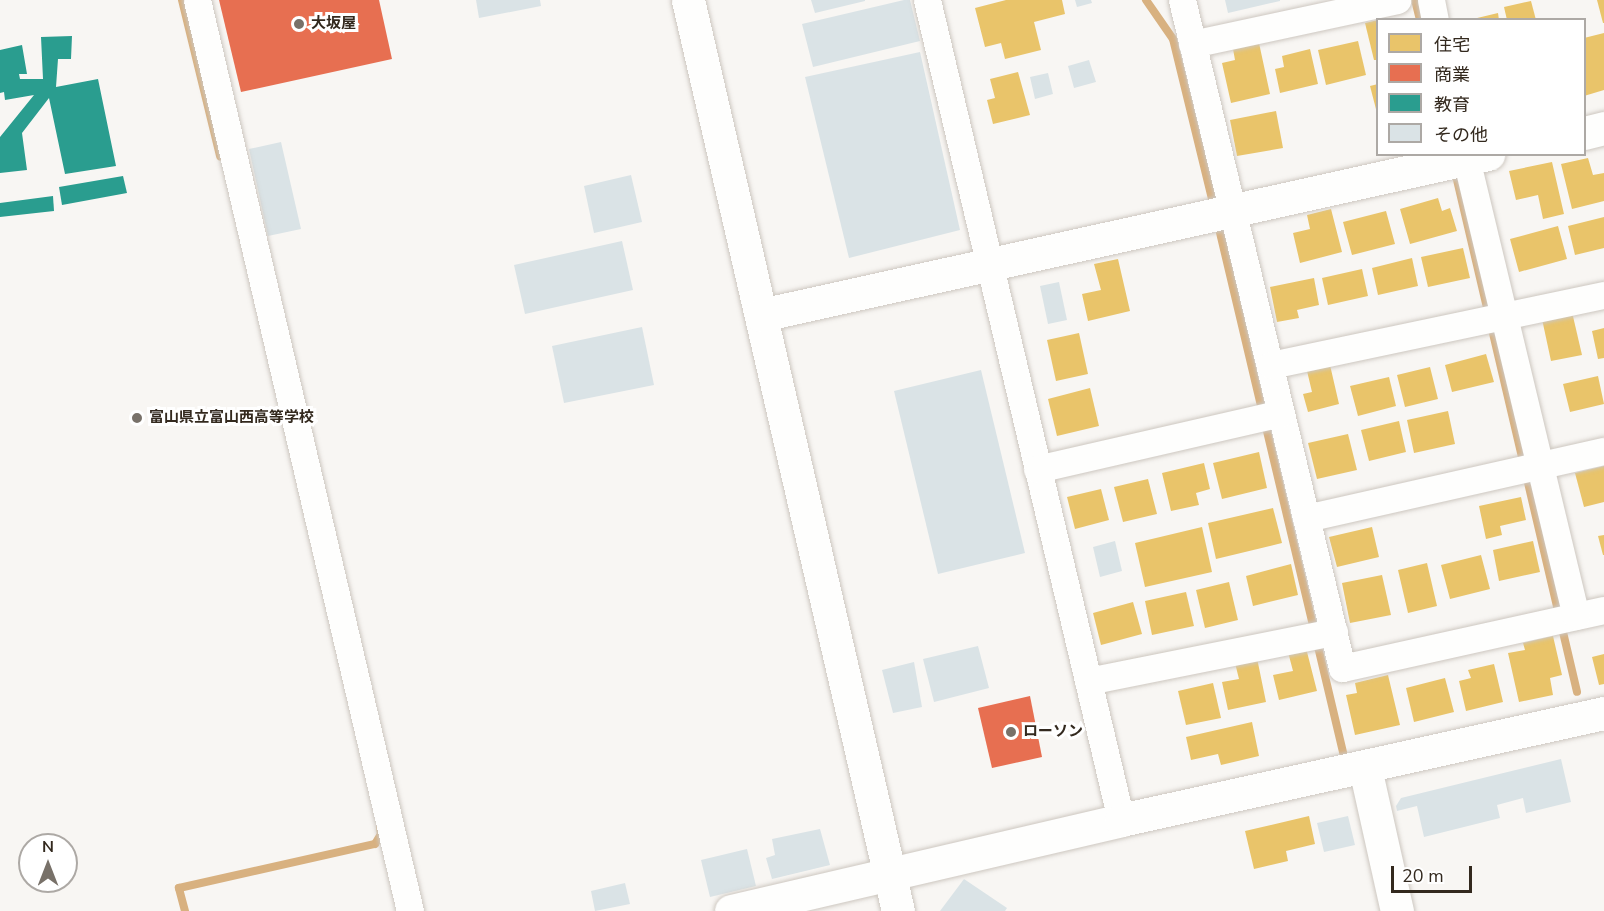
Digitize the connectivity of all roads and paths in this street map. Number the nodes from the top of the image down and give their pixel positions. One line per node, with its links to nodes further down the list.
1 (197, 0): 31 (street)
2 (688, 0): 15 (street)
3 (927, 0): 13 (street)
4 (1182, 0): 8 (street)
5 (1397, 0): 8 (street)
6 (1431, 0): 7 (street)
7 (1435, 18)
8 (1192, 44): 12 (street)
9 (1604, 128): 10 (street)
10 (1586, 132)
11 (1473, 156): 12 (street); 16 (street)
12 (1232, 211): 13 (street); 17 (street)
13 (988, 266): 15 (street); 21 (street)
14 (1604, 295): 16 (street)
15 (761, 315): 30 (street)
16 (1504, 317): 17 (street); 20 (street)
17 (1271, 365): 18 (street)
18 (1281, 413): 21 (street); 22 (street)
19 (1604, 451): 20 (street)
20 (1539, 466): 22 (street); 24 (street)
21 (1037, 469): 26 (street)
22 (1306, 518): 25 (street)
23 (1604, 610): 24 (street)
24 (1576, 616): 25 (street)
25 (1334, 632): 26 (street)
26 (1088, 681): 29 (street)
27 (1604, 713): 28 (street)
28 (1365, 768): 29 (street); 34 (street)
29 (1121, 820): 30 (street)
30 (890, 875): 32 (street); 33 (street)
31 (411, 911)
32 (731, 911)
33 (898, 911)
34 (1397, 911)

